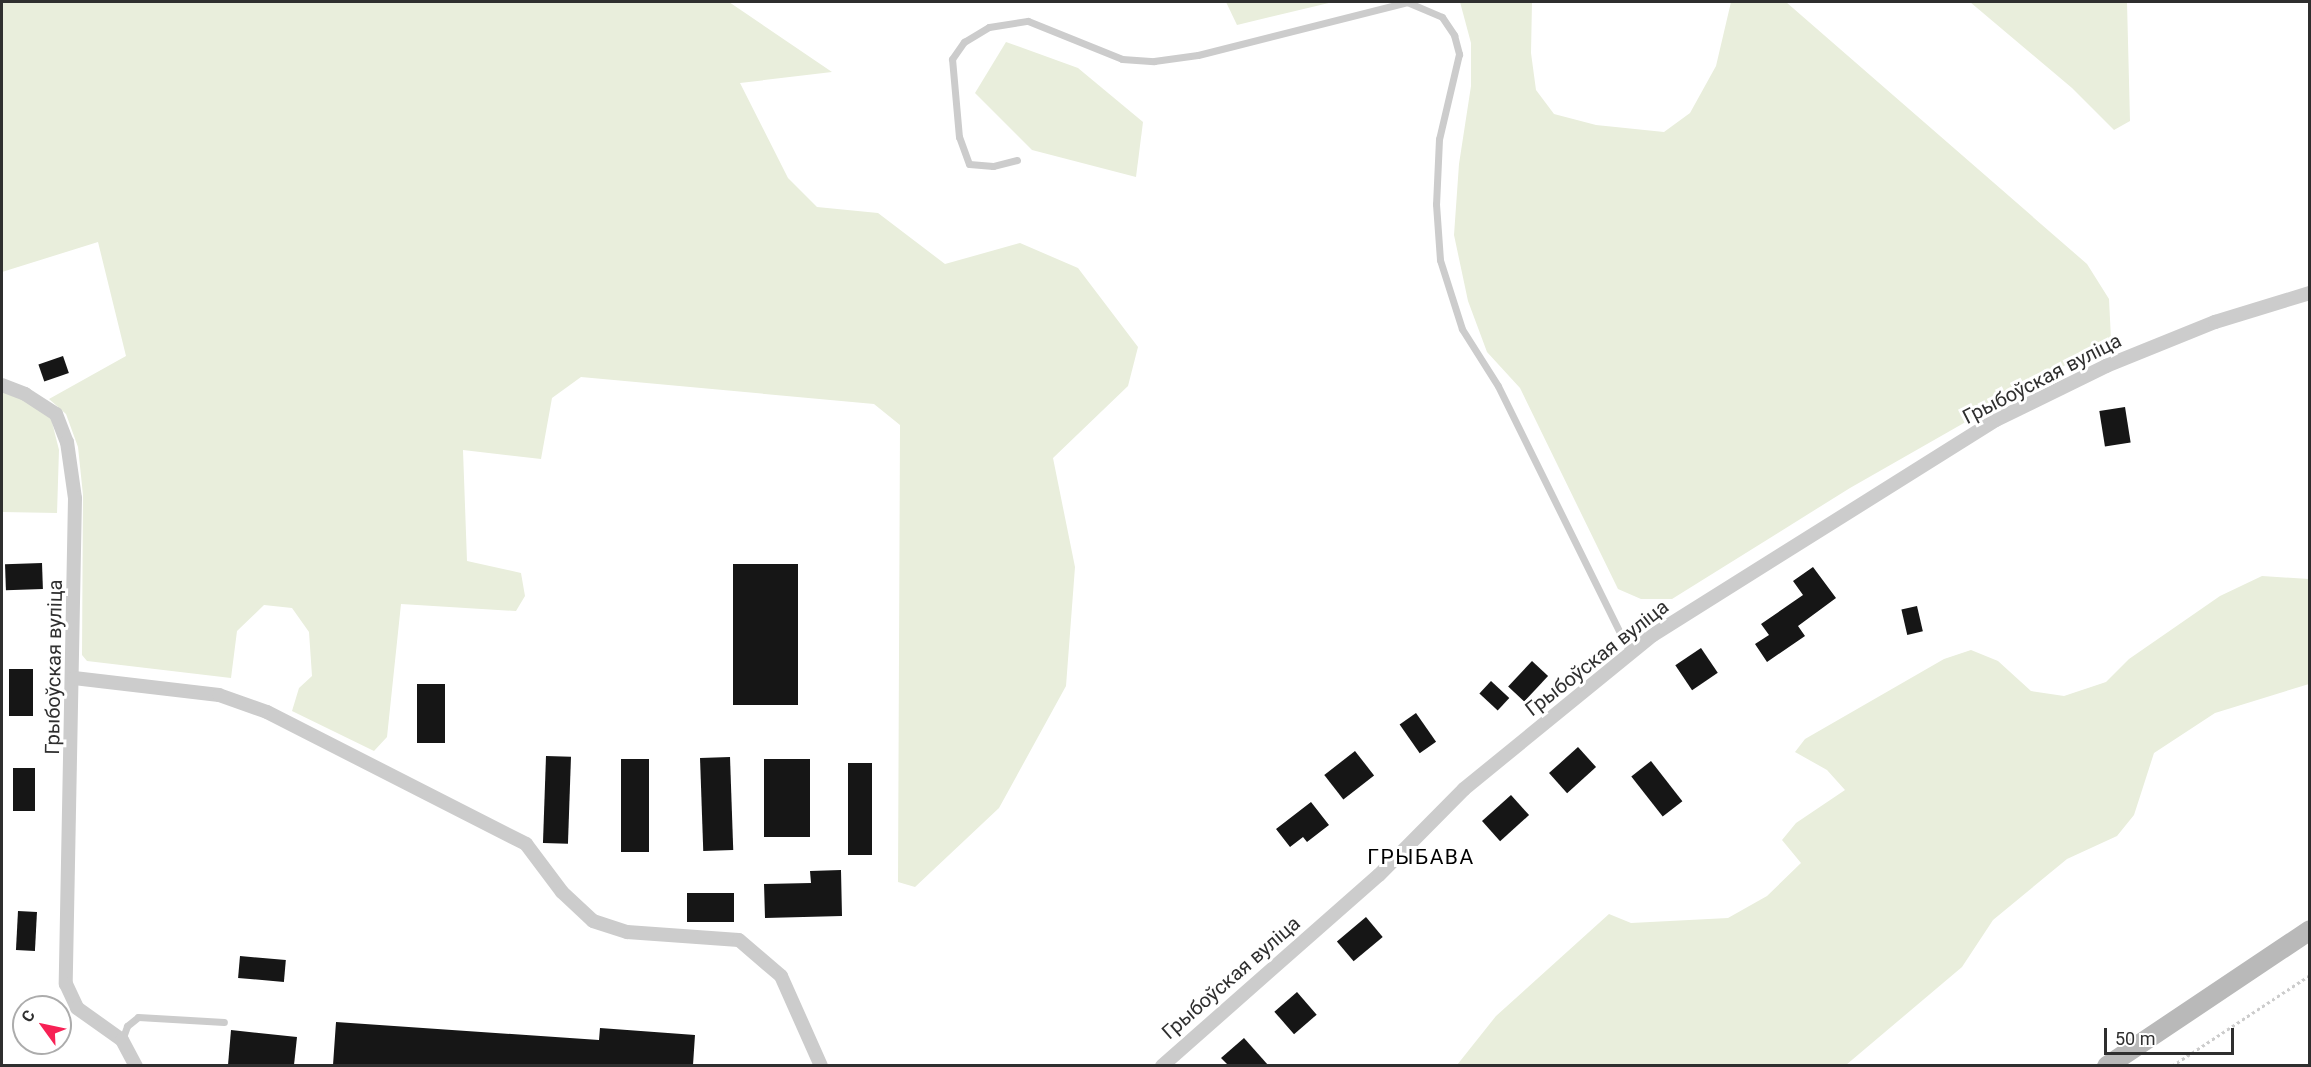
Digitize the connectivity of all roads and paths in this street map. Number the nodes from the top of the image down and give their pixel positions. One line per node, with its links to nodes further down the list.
1 (1017, 160): 4 (lane)
2 (2310, 294): 4 (street, Грыбоўская вуліца)
3 (2, 385): 5 (street, Грыбоўская вуліца)
4 (1630, 652): 12 (street, Грыбоўская вуліца)
5 (74, 678): 9 (street, Грыбоўская вуліца); 11 (street)
6 (2310, 930): 13 (main road)
7 (2310, 975): 14 (path)
8 (224, 1022): 9 (lane)
9 (122, 1040): 10 (street)
10 (136, 1065)
11 (820, 1065)
12 (1162, 1065)
13 (2107, 1065)
14 (2172, 1065)

